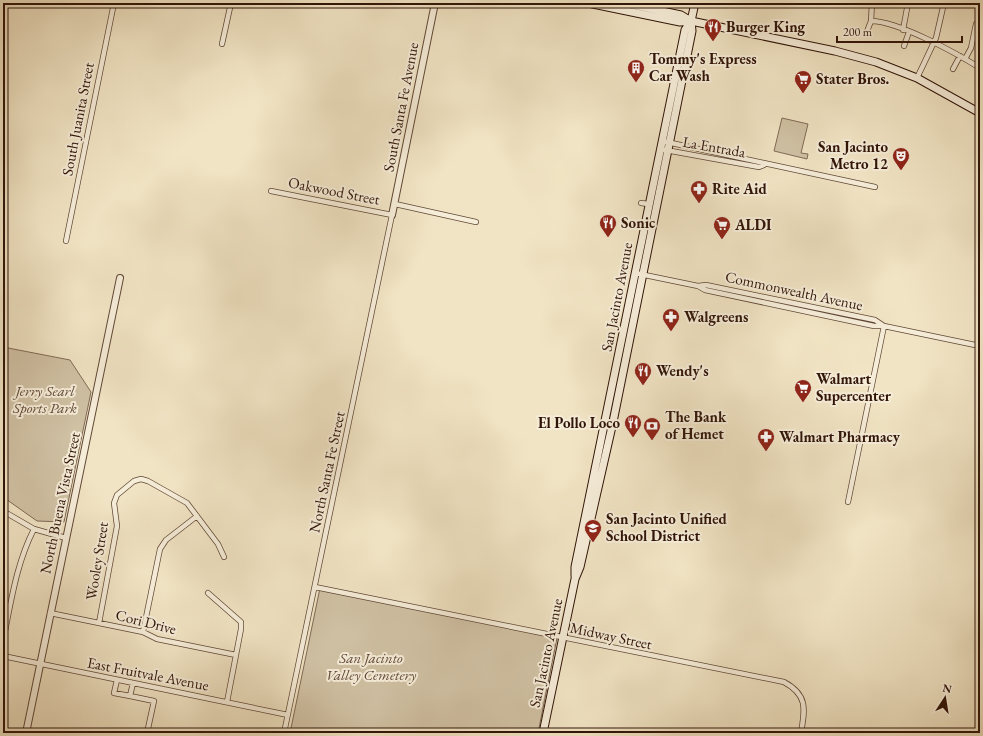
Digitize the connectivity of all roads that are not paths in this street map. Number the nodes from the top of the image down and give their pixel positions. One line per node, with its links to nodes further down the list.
1 (114, 3): 37 (street, South Juanita Street)
2 (231, 3): 17 (street)
3 (435, 3): 33 (street, South Santa Fe Avenue)
4 (588, 3): 10 (main road)
5 (624, 3): 10 (main road)
6 (695, 3): 10 (main road, San Jacinto Avenue)
7 (872, 3): 11 (street)
8 (908, 3): 13 (street)
9 (944, 3): 16 (street)
10 (691, 21): 23 (main road); 25 (main road, San Jacinto Avenue); 26 (main road, San Jacinto Avenue)
11 (871, 21): 13 (street); 15 (street)
12 (976, 24): 20 (street)
13 (903, 30): 14 (street)
14 (909, 32): 16 (street); 18 (street)
15 (866, 34)
16 (934, 43): 19 (street); 23 (street)
17 (222, 44)
18 (904, 46)
19 (960, 56): 20 (street); 22 (street)
20 (966, 59): 21 (street)
21 (980, 68)
22 (953, 69)
23 (917, 78): 24 (main road)
24 (980, 113)
25 (662, 142): 26 (street, La Entrada); 27 (main road, San Jacinto Avenue)
26 (670, 143): 28 (main road, San Jacinto Avenue); 29 (street, La Entrada)
27 (660, 149): 28 (street, La Entrada); 34 (main road, San Jacinto Avenue)
28 (668, 151): 29 (street, La Entrada); 39 (main road, San Jacinto Avenue)
29 (764, 165): 30 (street, La Entrada)
30 (875, 187)
31 (271, 191): 35 (street, Oakwood Street)
32 (641, 202): 34 (street)
33 (395, 204): 35 (street, South Santa Fe Avenue); 36 (street)
34 (648, 204): 38 (main road, San Jacinto Avenue)
35 (392, 216): 52 (street, North Santa Fe Street)
36 (476, 222)
37 (66, 240)
38 (635, 273): 39 (street, Commonwealth Avenue); 42 (main road, San Jacinto Avenue)
39 (643, 274): 41 (street, Commonwealth Avenue); 44 (main road, San Jacinto Avenue)
40 (120, 278): 49 (street, North Buena Vista Street)
41 (884, 326): 43 (street, Commonwealth Avenue); 45 (street)
42 (623, 333): 44 (main road); 51 (main road, San Jacinto Avenue)
43 (980, 346)
44 (623, 372): 51 (main road, San Jacinto Avenue)
45 (848, 502)
46 (3, 511): 48 (street)
47 (197, 516): 50 (street); 55 (street, Wooley Street); 56 (street)
48 (34, 529): 49 (street); 58 (street)
49 (66, 538): 54 (street, North Buena Vista Street)
50 (224, 557)
51 (575, 579): 57 (main road, San Jacinto Avenue)
52 (315, 587): 57 (street, Midway Street); 66 (street, North Santa Fe Street)
53 (208, 593): 59 (street)
54 (50, 613): 55 (street, Cori Drive); 61 (street, North Buena Vista Street)
55 (99, 623): 56 (street, Cori Drive)
56 (142, 632): 59 (street, Cori Drive)
57 (563, 638): 70 (main road, San Jacinto Avenue); 71 (street, Midway Street)
58 (3, 641)
59 (236, 655): 65 (street)
60 (3, 656): 61 (street, East Fruitvale Avenue)
61 (40, 664): 62 (street, East Fruitvale Avenue); 67 (street, North Buena Vista Street)
62 (117, 680): 63 (street, East Fruitvale Avenue); 64 (street)
63 (133, 683): 64 (street); 65 (street, East Fruitvale Avenue)
64 (130, 696): 68 (street)
65 (227, 702): 66 (street, East Fruitvale Avenue)
66 (288, 715): 69 (street, North Santa Fe Street)
67 (26, 733)
68 (147, 733)
69 (284, 733)
70 (543, 733)
71 (801, 733)

